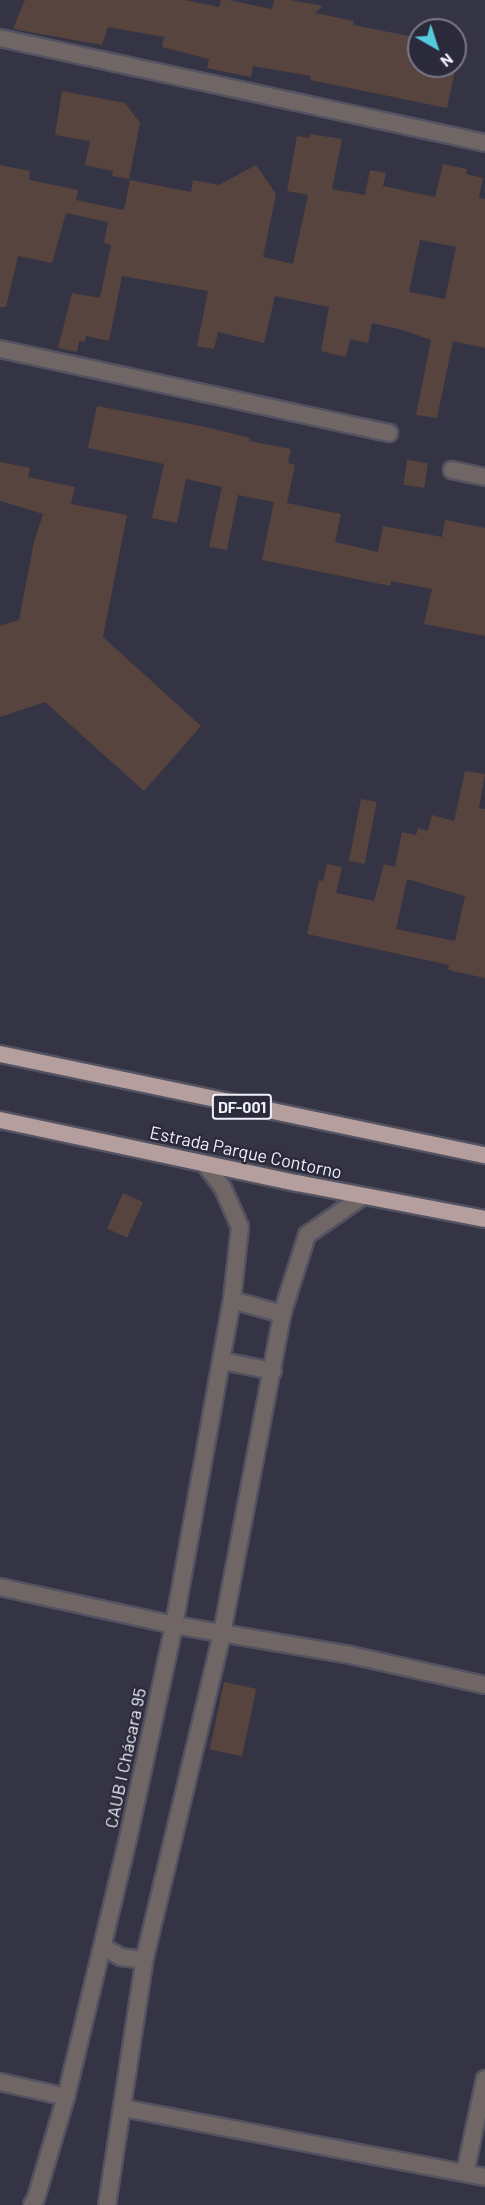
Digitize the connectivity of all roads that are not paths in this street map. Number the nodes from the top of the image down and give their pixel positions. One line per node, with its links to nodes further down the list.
1 (0, 38): 2 (street)
2 (485, 143)
3 (0, 349): 4 (street)
4 (389, 433)
5 (452, 470): 6 (street)
6 (485, 477)
7 (0, 1054): 9 (highway, DF-001)
8 (0, 1120): 10 (highway, Estrada Parque Contorno)
9 (485, 1155)
10 (205, 1164): 11 (highway, Estrada Parque Contorno); 13 (street, CAUB I Chácara 95)
11 (363, 1196): 12 (highway, Estrada Parque Contorno); 14 (street)
12 (485, 1219)
13 (232, 1300): 14 (street); 15 (street, CAUB I Chácara 95)
14 (282, 1314): 16 (street)
15 (222, 1361): 16 (street); 18 (street, CAUB I Chácara 95)
16 (273, 1371): 19 (street)
17 (0, 1587): 18 (street)
18 (174, 1625): 19 (street); 21 (street, CAUB I Chácara 95)
19 (222, 1633): 20 (street); 22 (street)
20 (485, 1685)
21 (103, 1947): 22 (street); 25 (street, CAUB I Chácara 95)
22 (145, 1957): 26 (street)
23 (485, 2079): 27 (street)
24 (0, 2082): 25 (street)
25 (66, 2097): 29 (street, CAUB I Chácara 95)
26 (123, 2108): 27 (street); 30 (street)
27 (465, 2173): 28 (street)
28 (485, 2177)
29 (32, 2205)
30 (107, 2205)

